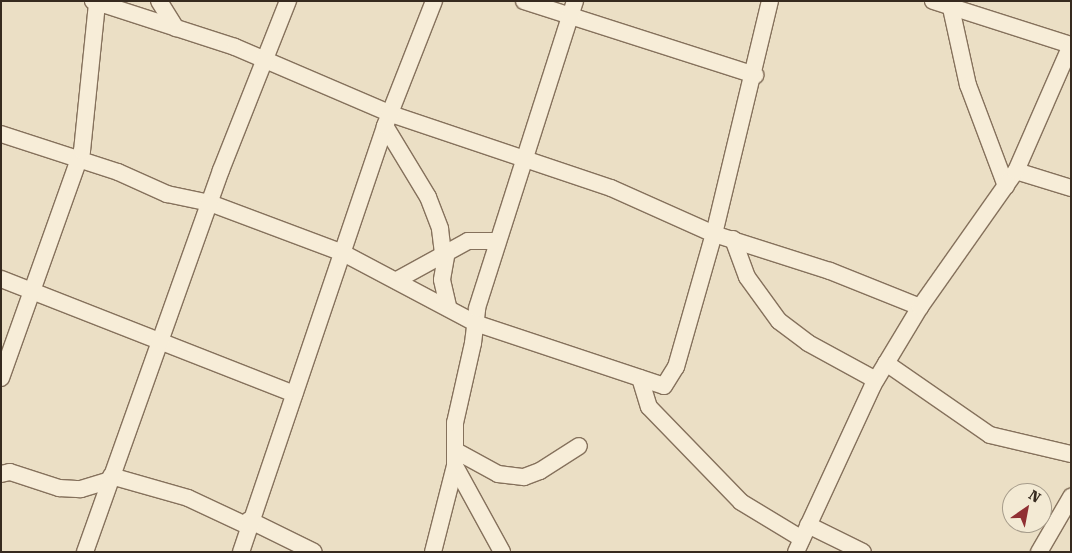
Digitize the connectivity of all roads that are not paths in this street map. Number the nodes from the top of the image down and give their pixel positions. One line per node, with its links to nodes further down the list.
1 (159, 1): 11 (street)
2 (288, 1): 13 (street)
3 (434, 1): 15 (street)
4 (524, 1): 9 (street)
5 (770, 1): 14 (street)
6 (933, 1): 10 (street)
7 (95, 2): 8 (street); 18 (street)
8 (132, 7): 11 (street)
9 (572, 8): 14 (street); 17 (street)
10 (951, 8): 12 (street); 20 (street)
11 (176, 28): 13 (street)
12 (1071, 45): 19 (street)
13 (263, 60): 15 (street); 22 (street)
14 (755, 75): 23 (street)
15 (388, 120): 17 (street); 26 (street); 27 (street)
16 (1, 134): 18 (street)
17 (523, 156): 23 (street); 25 (street)
18 (79, 161): 22 (street); 30 (street)
19 (1016, 171): 20 (street); 21 (street)
20 (1006, 186): 31 (street)
21 (1071, 188)
22 (210, 203): 26 (street); 34 (street)
23 (714, 234): 24 (street); 37 (street)
24 (733, 239): 31 (street); 38 (street)
25 (496, 241): 27 (street); 33 (street)
26 (343, 252): 29 (street); 39 (street)
27 (445, 252): 29 (street); 32 (street)
28 (1, 279): 30 (street)
29 (397, 280): 32 (street)
30 (30, 290): 34 (street); 36 (street)
31 (920, 306): 35 (street)
32 (448, 307): 33 (street)
33 (475, 323): 37 (street); 42 (street)
34 (162, 341): 39 (street); 44 (street)
35 (886, 363): 38 (street); 41 (street)
36 (1, 378)
37 (640, 378): 47 (street)
38 (876, 380): 47 (street)
39 (294, 394): 46 (street)
40 (579, 446): 42 (street)
41 (1070, 453)
42 (455, 458): 51 (street); 52 (street)
43 (1, 474): 44 (street)
44 (110, 478): 46 (street); 48 (street)
45 (1071, 497): 54 (street)
46 (248, 523): 49 (street); 50 (street)
47 (802, 538): 53 (street)
48 (84, 552)
49 (241, 552)
50 (314, 552)
51 (433, 552)
52 (502, 552)
53 (863, 552)
54 (1040, 552)

